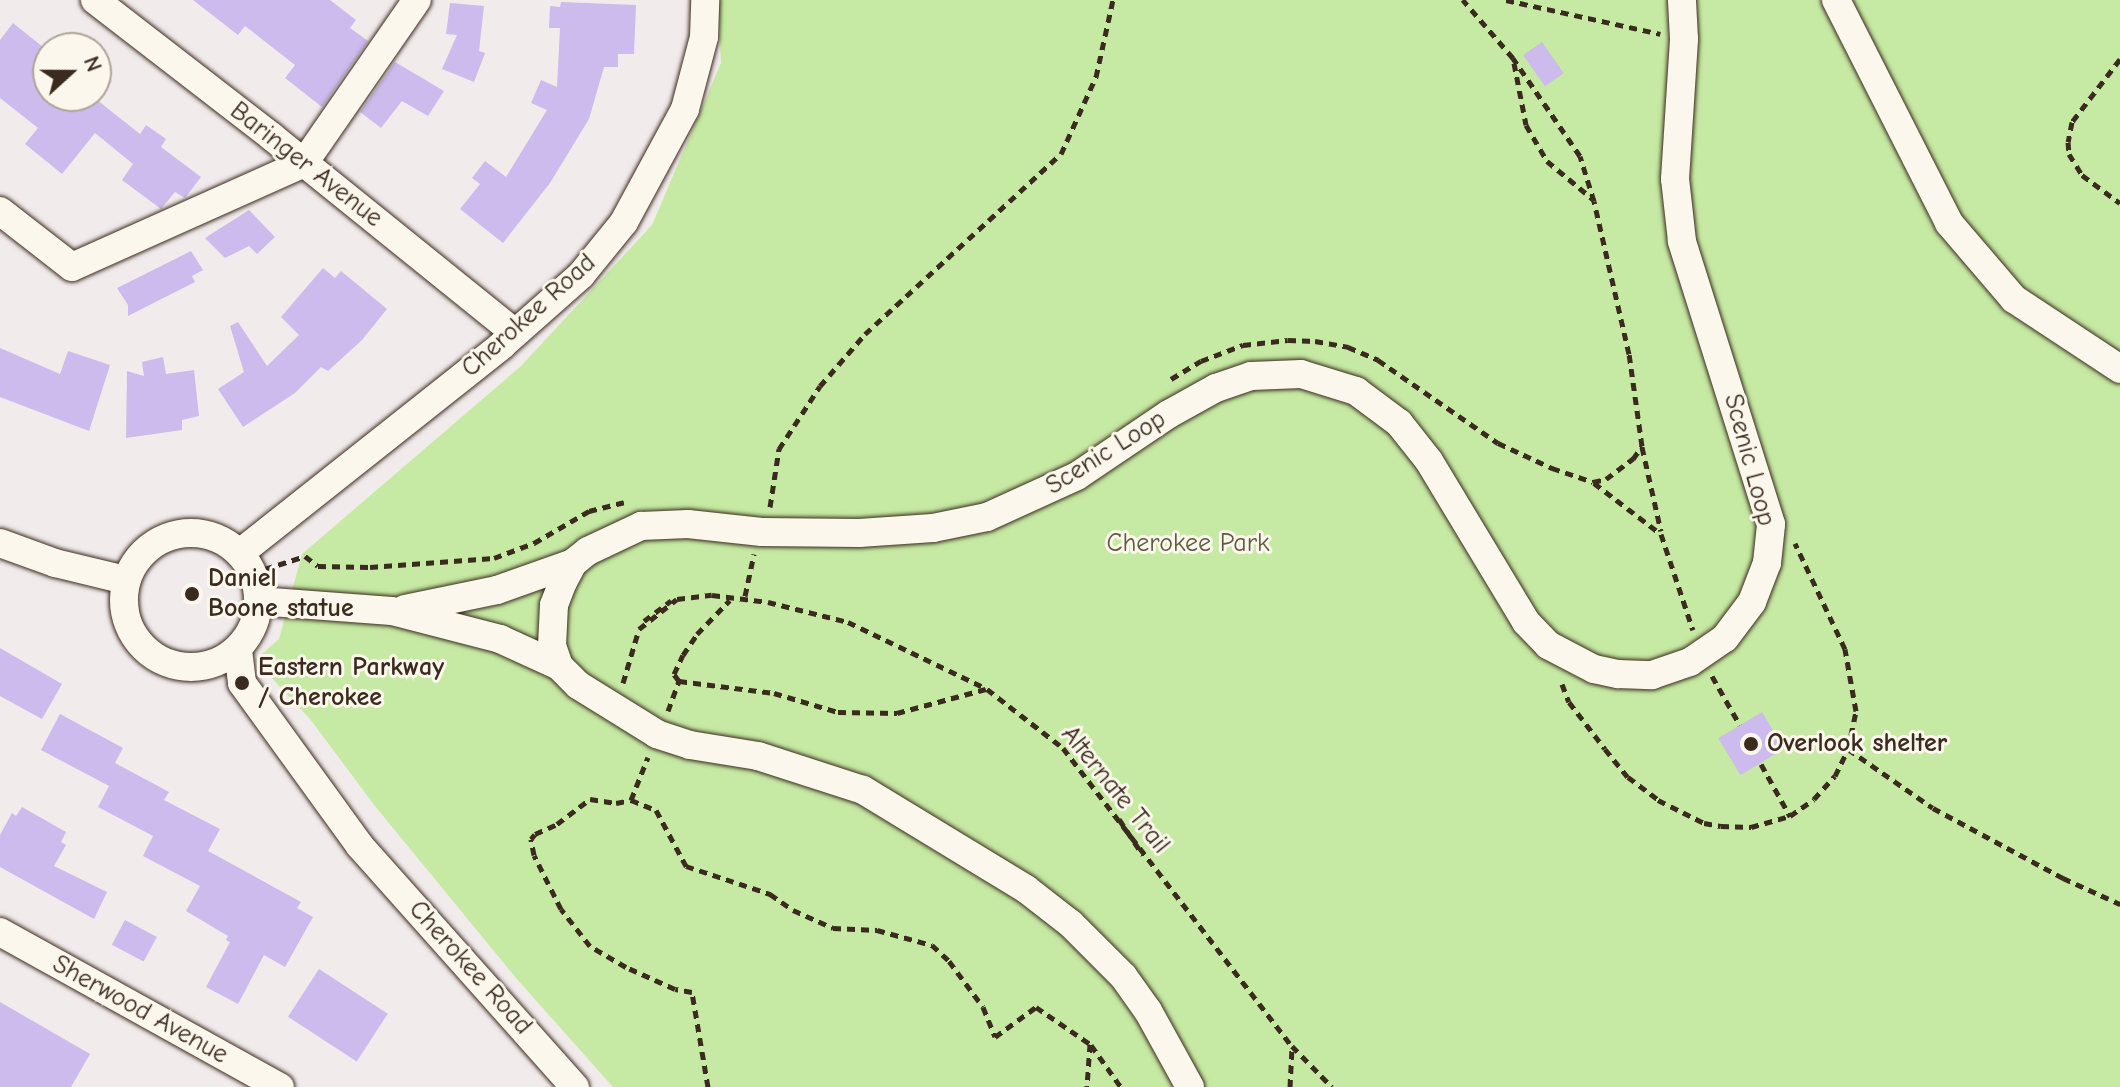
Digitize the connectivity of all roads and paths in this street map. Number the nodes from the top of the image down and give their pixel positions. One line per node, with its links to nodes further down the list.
1 (95, 0): 11 (street, Baringer Avenue)
2 (417, 0): 11 (street)
3 (705, 0): 15 (street, Cherokee Road)
4 (1113, 0): 19 (path)
5 (1506, 0): 8 (path)
6 (1682, 0): 8 (street, Scenic Loop)
7 (1836, 0): 16 (street)
8 (1684, 39): 20 (street, Scenic Loop)
9 (1513, 58): 12 (path)
10 (2120, 59): 13 (path)
11 (304, 163): 14 (street); 15 (street, Baringer Avenue)
12 (1594, 201)
13 (2120, 203)
14 (0, 211)
15 (515, 333): 25 (street, Cherokee Road)
16 (2120, 369)
17 (1642, 446): 21 (path)
18 (1593, 482): 21 (path)
19 (767, 522)
20 (1771, 524): 36 (street, Scenic Loop); 45 (path)
21 (1661, 534): 36 (path)
22 (0, 543): 27 (street)
23 (754, 555): 29 (path)
24 (305, 556): 25 (path)
25 (247, 563): 27 (street); 31 (street)
26 (573, 563): 33 (street, Scenic Loop); 34 (street, Scenic Loop); 37 (street)
27 (126, 580): 35 (street)
28 (712, 595): 30 (path); 32 (path, Alternate Trail); 41 (path)
29 (745, 596): 30 (path); 32 (path)
30 (730, 600): 38 (path)
31 (258, 601): 33 (street); 35 (street)
32 (768, 602): 39 (path, Alternate Trail)
33 (392, 611): 37 (street)
34 (1548, 645): 36 (street, Scenic Loop); 48 (path)
35 (238, 650): 55 (street, Cherokee Road)
36 (1701, 656): 42 (path)
37 (559, 666): 43 (street)
38 (679, 681): 39 (path); 40 (path)
39 (987, 689): 44 (path, Alternate Trail)
40 (674, 695)
41 (619, 697)
42 (1740, 725)
43 (657, 734): 47 (path); 59 (street)
44 (1063, 748): 49 (path, Alternate Trail); 49 (path, bridge)
45 (1848, 749): 48 (path); 50 (path)
46 (1761, 764): 48 (path)
47 (631, 800): 52 (path); 56 (path)
48 (1790, 816)
49 (1164, 883): 53 (path, Alternate Trail)
50 (2120, 904)
51 (0, 932): 54 (street, Sherwood Avenue)
52 (1090, 1044): 57 (path); 58 (path)
53 (1292, 1046): 60 (path); 61 (path, Alternate Trail)
54 (267, 1084)
55 (575, 1087)
56 (708, 1087)
57 (1087, 1087)
58 (1121, 1087)
59 (1190, 1087)
60 (1290, 1087)
61 (1332, 1087)

